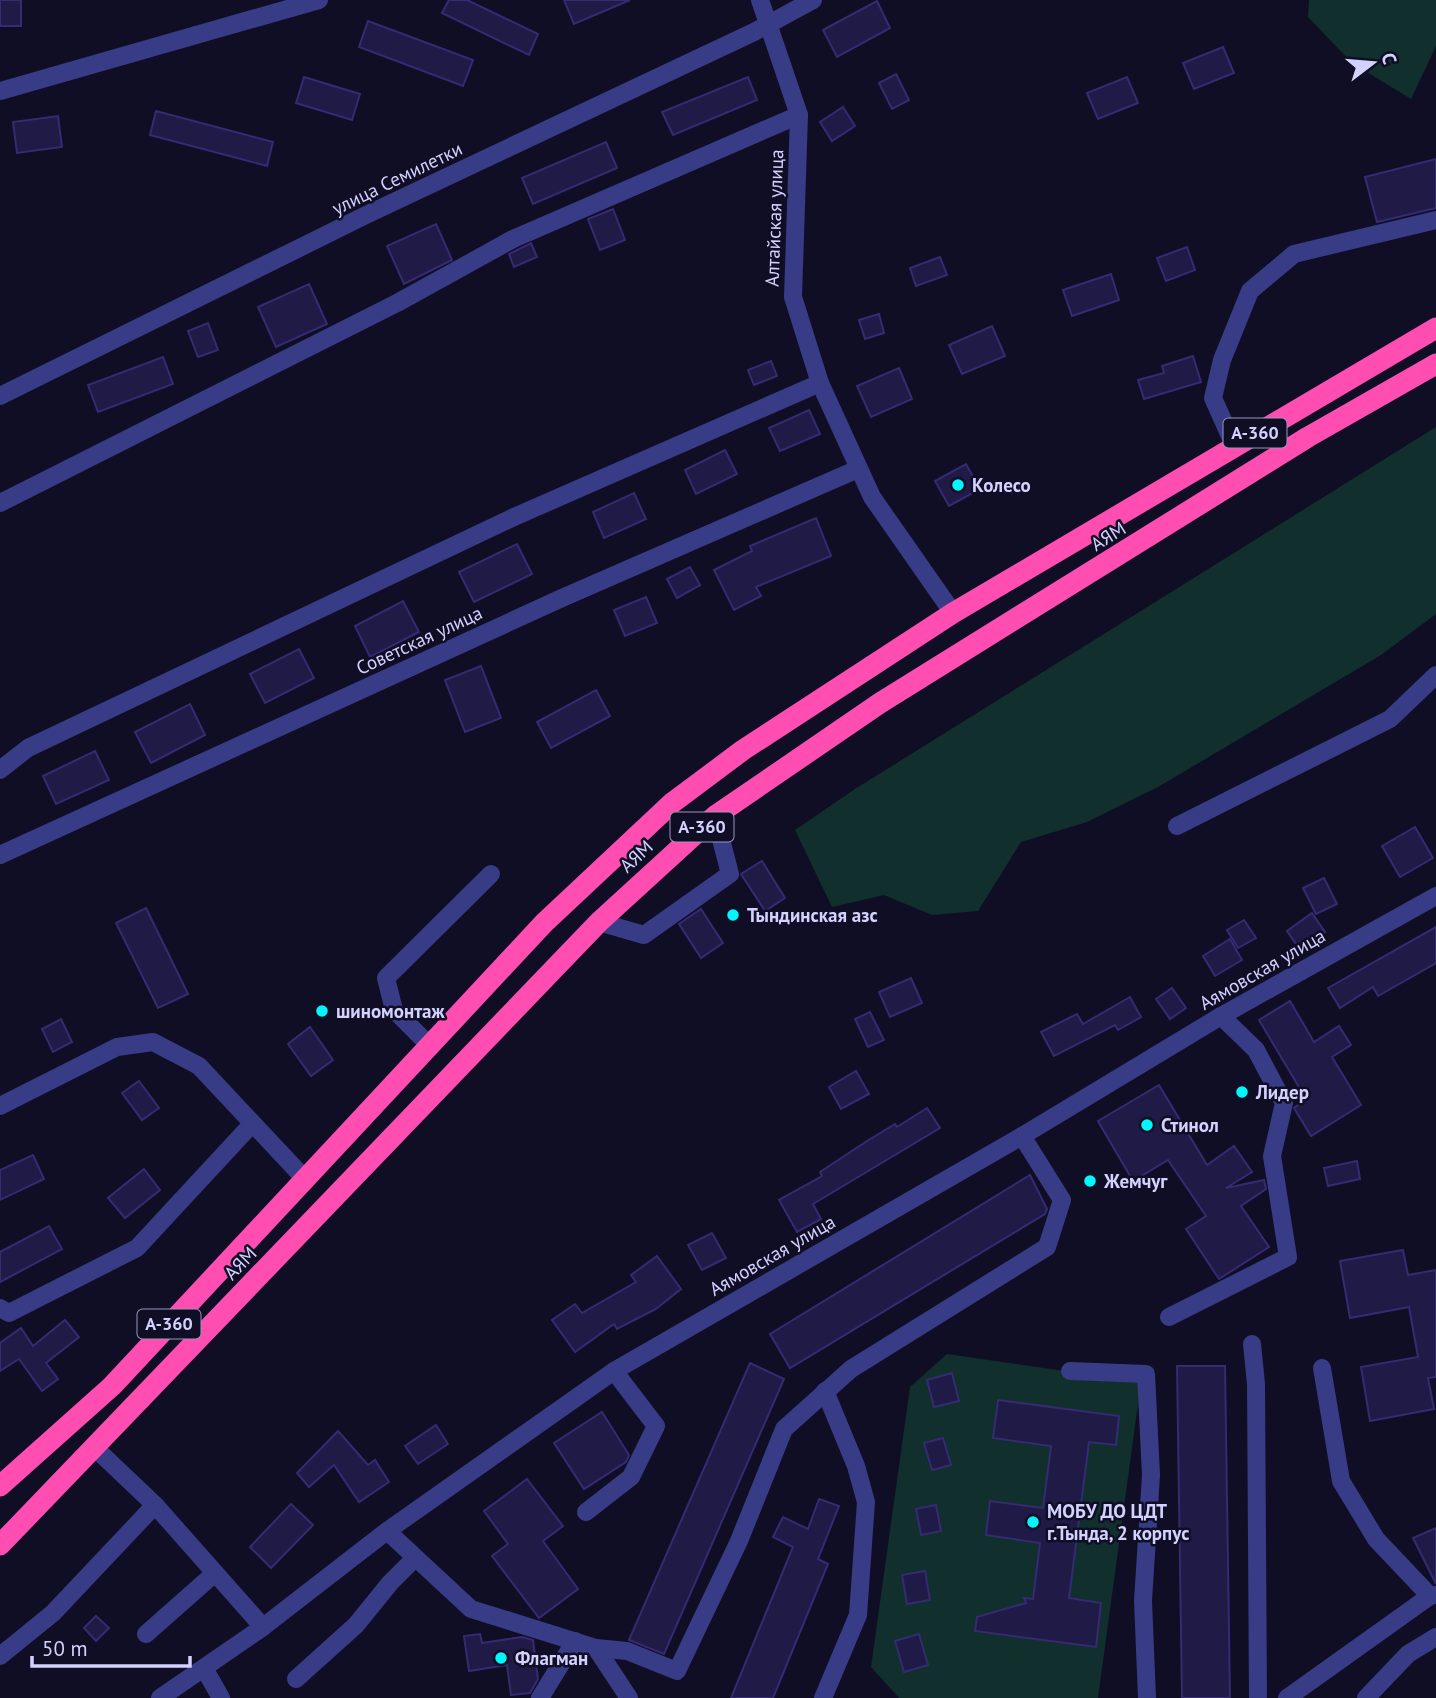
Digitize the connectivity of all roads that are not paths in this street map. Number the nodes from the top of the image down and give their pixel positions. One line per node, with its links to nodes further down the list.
1 (319, 0): 5 (street)
2 (760, 0): 4 (street, Алтайская улица)
3 (814, 0): 4 (street, улица Семилетки)
4 (768, 24): 6 (street, Алтайская улица); 11 (street, улица Семилетки)
5 (0, 91)
6 (799, 115): 10 (street, Алтайская улица); 14 (street)
7 (1436, 220): 12 (street)
8 (1436, 328): 12 (highway, АЯМ / А-360)
9 (1436, 364): 18 (highway, АЯМ / А-360)
10 (820, 383): 13 (street, Алтайская улица); 17 (street)
11 (0, 396)
12 (1234, 445): 15 (highway, АЯМ / А-360)
13 (858, 469): 15 (street, Алтайская улица); 20 (street, Советская улица)
14 (0, 503)
15 (953, 613): 25 (highway, АЯМ / А-360)
16 (1436, 675): 19 (street)
17 (0, 770)
18 (715, 816): 23 (highway, АЯМ / А-360); 23 (street)
19 (1177, 826)
20 (1, 853)
21 (491, 874): 25 (street)
22 (1436, 895): 24 (street, Аямовская улица)
23 (599, 922): 37 (highway, АЯМ / А-360)
24 (1221, 1016): 28 (street, Аямовская улица); 31 (street)
25 (429, 1045): 29 (highway, АЯМ / А-360)
26 (0, 1106): 27 (street)
27 (251, 1125): 29 (street); 30 (street)
28 (1022, 1136): 34 (street, Аямовская улица); 36 (street)
29 (304, 1178): 38 (highway, АЯМ / А-360)
30 (0, 1308)
31 (1169, 1317)
32 (1252, 1344): 60 (street)
33 (1322, 1368): 45 (street)
34 (614, 1371): 40 (street); 41 (street, Аямовская улица)
35 (1070, 1371): 59 (street)
36 (825, 1391): 50 (street); 58 (street)
37 (95, 1448): 39 (street); 42 (highway, АЯМ / А-360)
38 (0, 1486)
39 (155, 1505): 44 (street); 51 (street)
40 (586, 1512)
41 (387, 1531): 43 (street); 46 (street, Аямовская улица)
42 (0, 1545)
43 (415, 1558): 49 (street); 53 (street)
44 (215, 1573): 46 (street); 47 (street)
45 (1433, 1596): 61 (street)
46 (262, 1627): 52 (street, Аямовская улица)
47 (146, 1634)
48 (1436, 1637): 62 (street)
49 (575, 1641): 50 (street); 56 (street)
50 (596, 1648): 57 (street)
51 (0, 1656)
52 (204, 1668): 54 (street, Аямовская улица); 55 (street)
53 (296, 1679)
54 (160, 1698)
55 (221, 1698)
56 (540, 1698)
57 (629, 1698)
58 (822, 1698)
59 (1147, 1698)
60 (1258, 1698)
61 (1287, 1698)
62 (1366, 1698)

